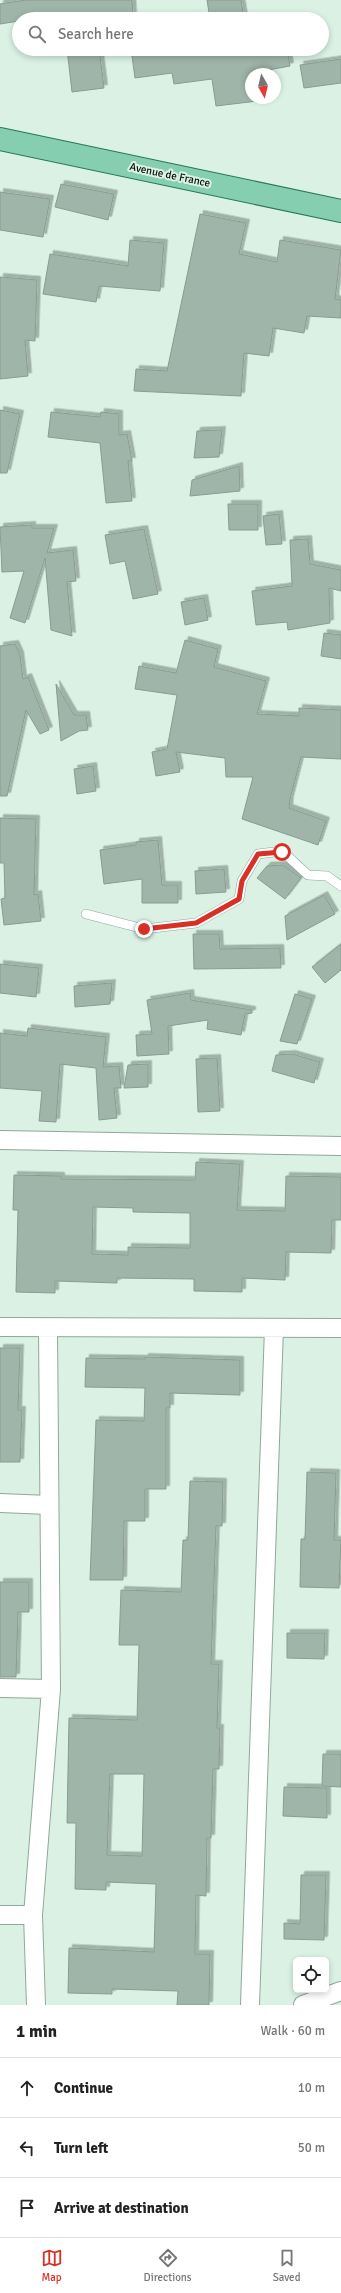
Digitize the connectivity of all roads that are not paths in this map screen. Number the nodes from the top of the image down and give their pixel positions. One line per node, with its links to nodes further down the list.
1 (0, 139): 2 (main road, Avenue de France)
2 (341, 211)
3 (341, 886): 4 (lane)
4 (86, 914)
5 (0, 1140): 6 (street)
6 (341, 1146)
7 (0, 1327): 10 (street)
8 (274, 1328): 9 (street); 10 (street); 19 (street)
9 (341, 1328)
10 (48, 1329): 12 (street)
11 (0, 1503): 12 (street)
12 (49, 1505): 14 (street)
13 (0, 1688): 14 (street)
14 (51, 1689): 16 (street)
15 (0, 1915): 16 (street)
16 (33, 1915): 18 (street)
17 (341, 1991): 20 (street)
18 (36, 2005)
19 (250, 2005)
20 (303, 2005)

